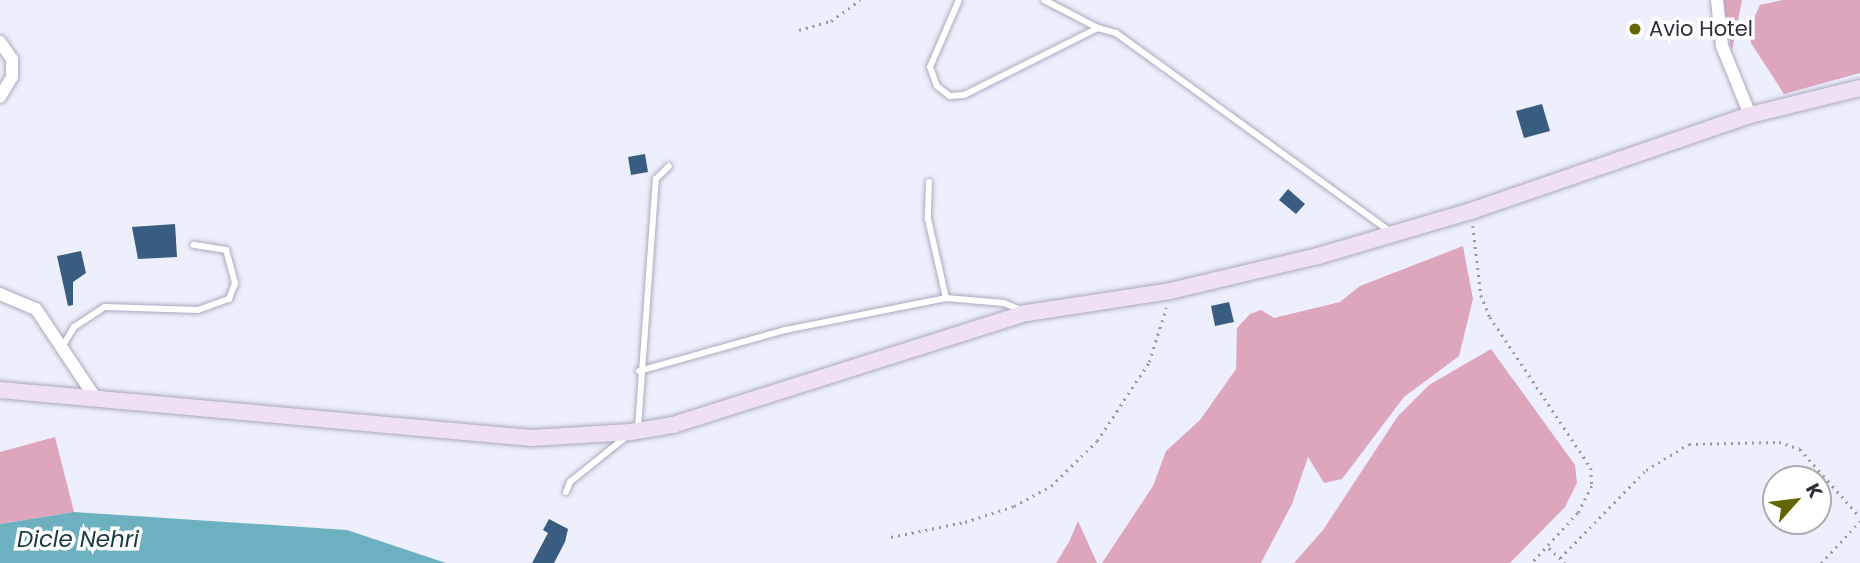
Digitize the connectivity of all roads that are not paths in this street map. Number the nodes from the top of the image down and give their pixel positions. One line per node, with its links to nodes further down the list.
1 (959, 0): 4 (lane)
2 (1045, 0): 4 (lane)
3 (1717, 0): 8 (street)
4 (1098, 28): 11 (lane)
5 (0, 42): 7 (street)
6 (1860, 88): 8 (street)
7 (0, 97)
8 (1750, 115): 11 (street)
9 (669, 166): 17 (lane)
10 (929, 183): 14 (lane)
11 (1391, 231): 15 (street)
12 (193, 245): 16 (lane)
13 (0, 293): 16 (street)
14 (946, 298): 15 (lane); 17 (lane)
15 (1027, 313): 20 (street)
16 (64, 344): 19 (street)
17 (639, 371): 20 (lane)
18 (0, 390): 19 (street)
19 (94, 396): 20 (street)
20 (634, 431): 21 (lane)
21 (566, 492)

